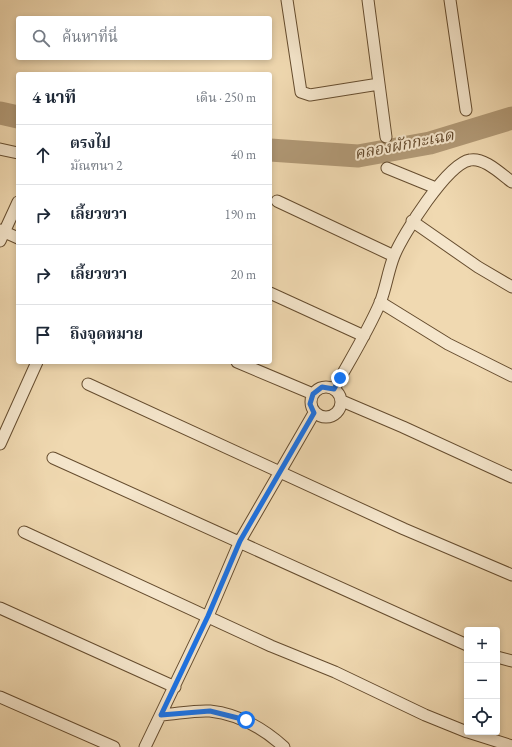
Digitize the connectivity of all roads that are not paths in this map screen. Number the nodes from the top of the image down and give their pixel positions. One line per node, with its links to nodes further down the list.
1 (287, 0): 4 (street)
2 (368, 0): 4 (street)
3 (450, 0): 5 (street)
4 (379, 84): 6 (street)
5 (466, 110)
6 (386, 136)
7 (0, 149): 8 (street)
8 (16, 153)
9 (387, 168): 11 (street)
10 (512, 182): 11 (street)
11 (436, 188): 14 (street)
12 (277, 201): 17 (street)
13 (16, 206): 15 (street)
14 (412, 221): 17 (street); 18 (street)
15 (1, 234): 16 (street)
16 (16, 238)
17 (394, 256): 20 (street)
18 (512, 287)
19 (272, 294): 21 (street)
20 (380, 302): 21 (street); 24 (street)
21 (364, 336): 26 (street)
22 (36, 364): 30 (street)
23 (242, 364): 27 (street)
24 (512, 376)
25 (88, 384): 32 (street)
26 (334, 389): 27 (street); 28 (street)
27 (313, 394): 29 (street)
28 (342, 401): 29 (street); 33 (street)
29 (314, 413): 32 (street)
30 (0, 444)
31 (53, 458): 35 (street)
32 (280, 471): 35 (street); 36 (street)
33 (512, 477)
34 (24, 532): 38 (street)
35 (240, 541): 38 (street); 39 (street)
36 (512, 575)
37 (0, 608): 42 (street)
38 (208, 616): 42 (street); 45 (street)
39 (464, 644)
40 (500, 658): 41 (street)
41 (512, 661)
42 (175, 687): 44 (street)
43 (0, 697): 48 (street)
44 (161, 715): 49 (street); 50 (street)
45 (464, 730)
46 (476, 735): 47 (street)
47 (512, 746)
48 (114, 747)
49 (145, 747)
50 (284, 747)

